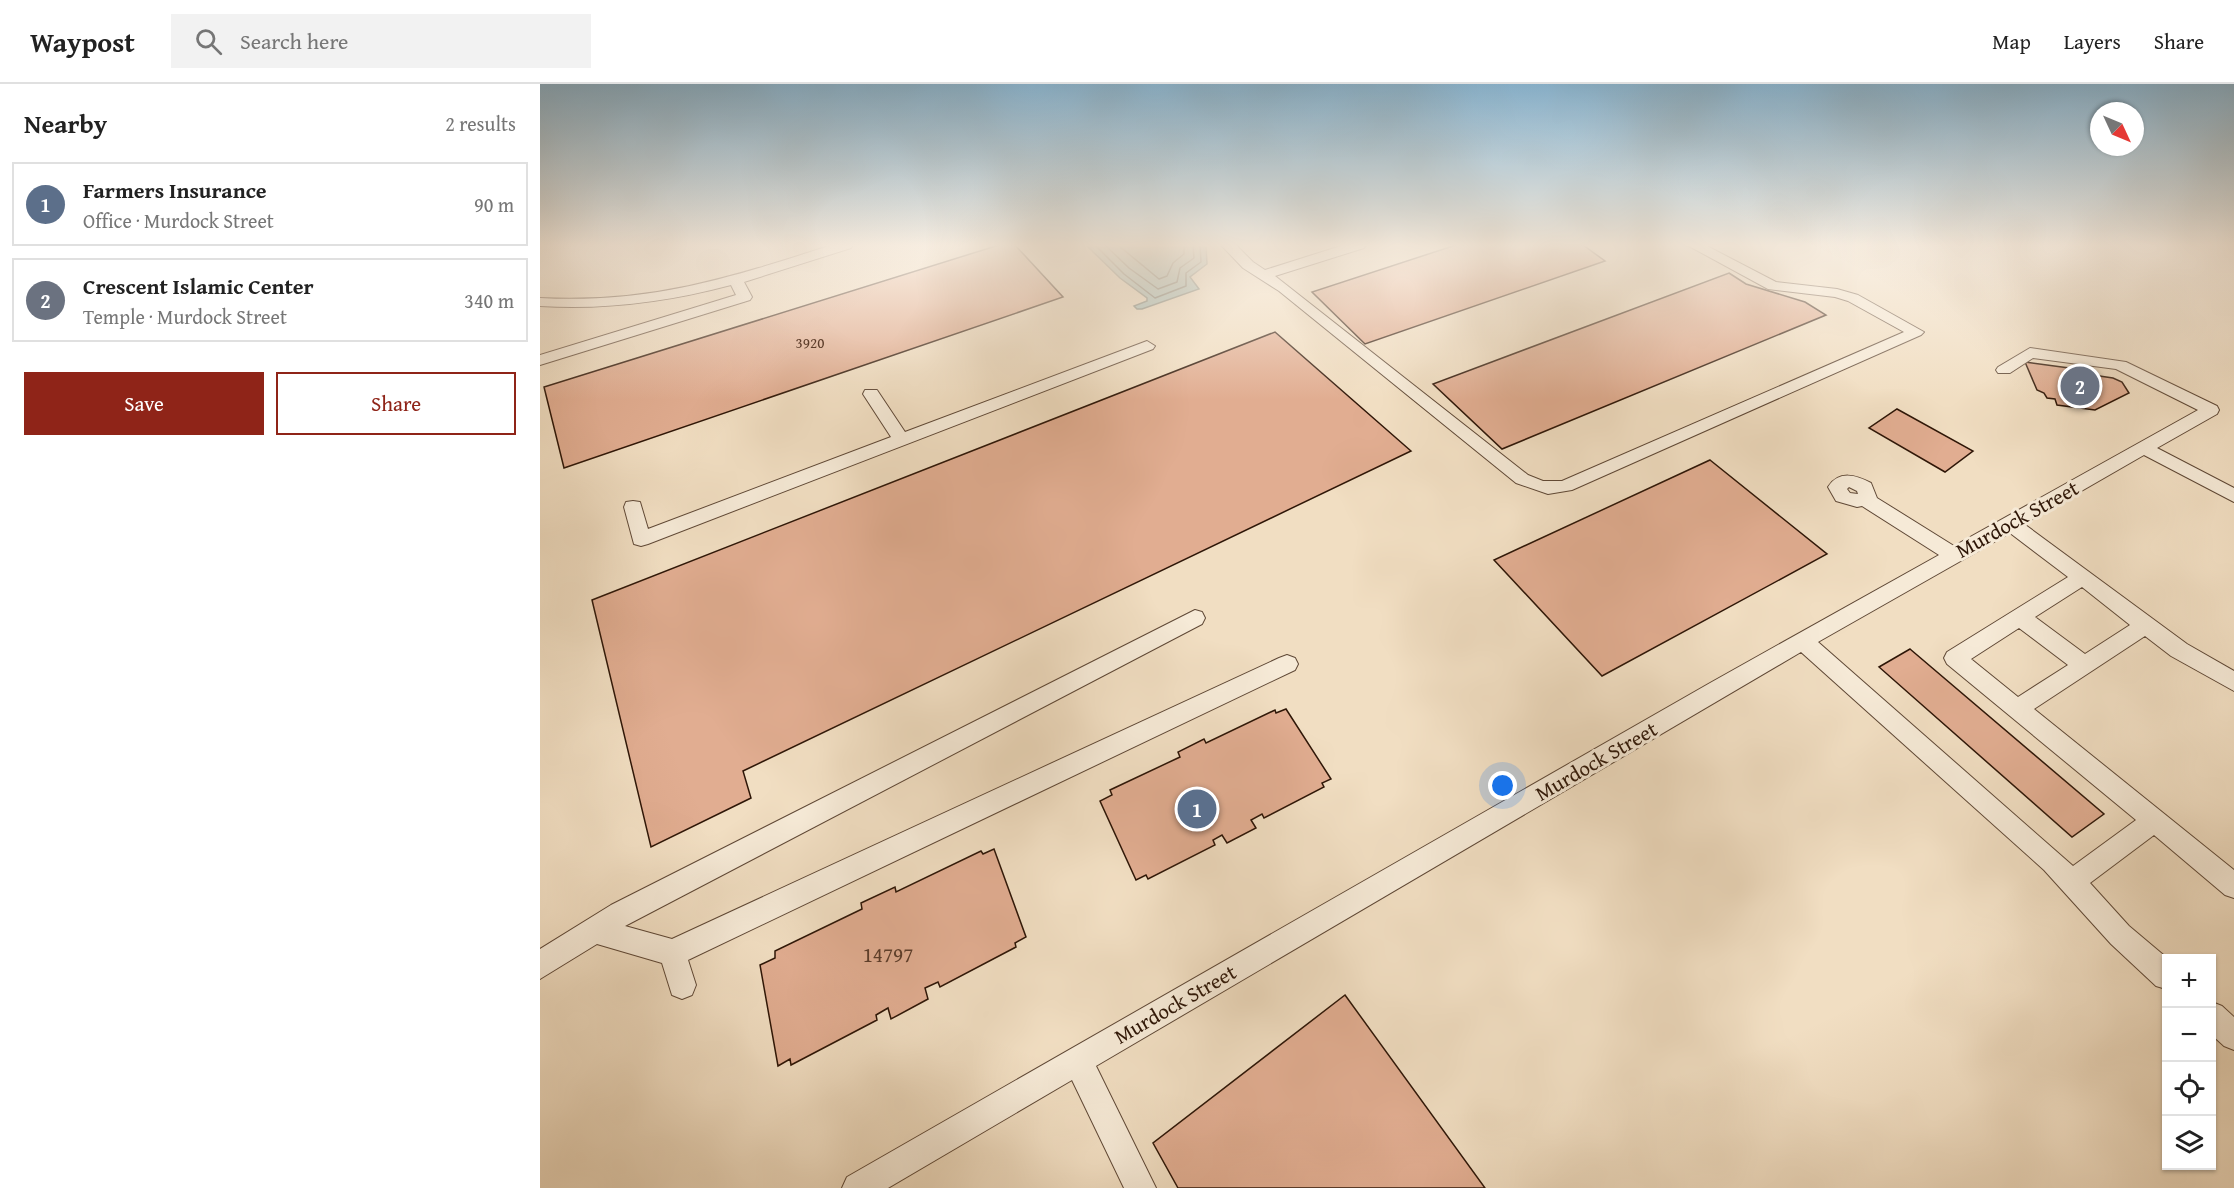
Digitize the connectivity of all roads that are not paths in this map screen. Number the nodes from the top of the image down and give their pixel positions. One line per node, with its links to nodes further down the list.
1 (667, 297): 5 (street)
2 (746, 297): 7 (street)
3 (1295, 297): 4 (street)
4 (1848, 297)
5 (540, 302)
6 (1147, 346): 10 (street)
7 (540, 360)
8 (2004, 370): 11 (street, Murdock Street)
9 (871, 394): 10 (street)
10 (901, 440): 14 (street)
11 (2144, 448): 12 (street); 15 (street, Murdock Street)
12 (2234, 496)
13 (1866, 500): 16 (street)
14 (633, 507)
15 (2010, 523): 16 (street, Murdock Street); 17 (street)
16 (1953, 555): 21 (street, Murdock Street)
17 (2083, 577): 18 (street); 20 (street)
18 (2020, 617): 23 (street); 25 (street)
19 (1195, 618): 29 (street)
20 (2146, 625): 23 (street); 24 (street)
21 (1803, 641): 27 (street); 36 (street, Murdock Street)
22 (1287, 664): 30 (street)
23 (2084, 665): 25 (street)
24 (2234, 682)
25 (2017, 709): 26 (street)
26 (2154, 821): 27 (street); 28 (street)
27 (2071, 882): 32 (street)
28 (2234, 886)
29 (595, 930): 30 (street); 31 (street)
30 (673, 953): 33 (street)
31 (540, 964)
32 (2162, 972)
33 (682, 985)
34 (2216, 1020): 35 (street)
35 (2234, 1036)
36 (1078, 1060): 37 (street, Murdock Street); 38 (street)
37 (858, 1188)
38 (1140, 1188)

